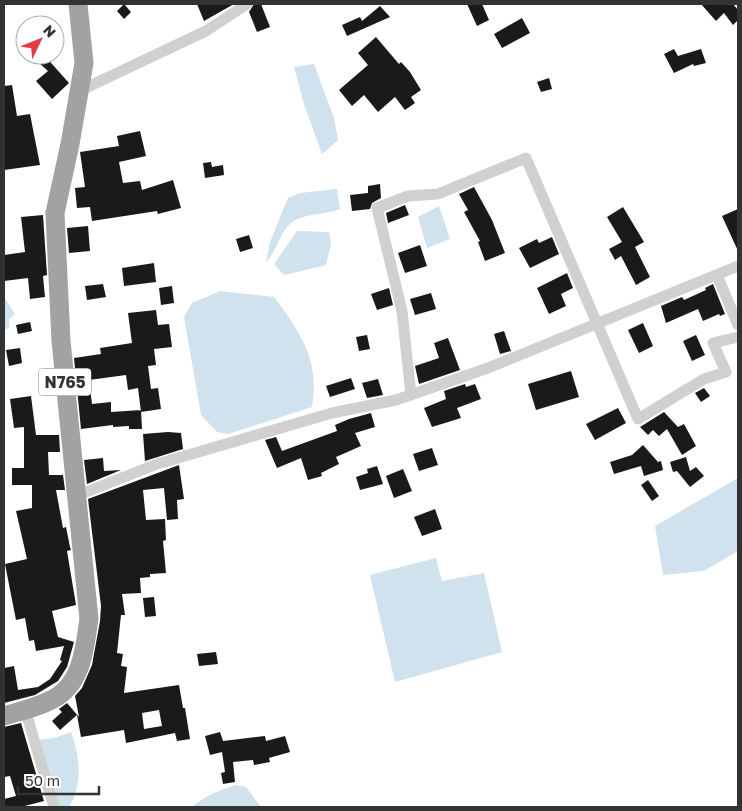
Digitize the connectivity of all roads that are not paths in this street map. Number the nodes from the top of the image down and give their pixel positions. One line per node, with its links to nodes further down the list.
1 (78, 4): 3 (highway, N765)
2 (247, 4): 3 (street)
3 (79, 91): 10 (highway, N765)
4 (738, 266): 5 (street)
5 (717, 275): 6 (street); 7 (street)
6 (598, 324): 8 (street); 9 (street); 9 (street)
7 (738, 325)
8 (738, 337)
9 (412, 395): 10 (street)
10 (76, 496): 11 (highway, N765)
11 (26, 709): 12 (highway, N765); 13 (street)
12 (4, 716)
13 (54, 807)

